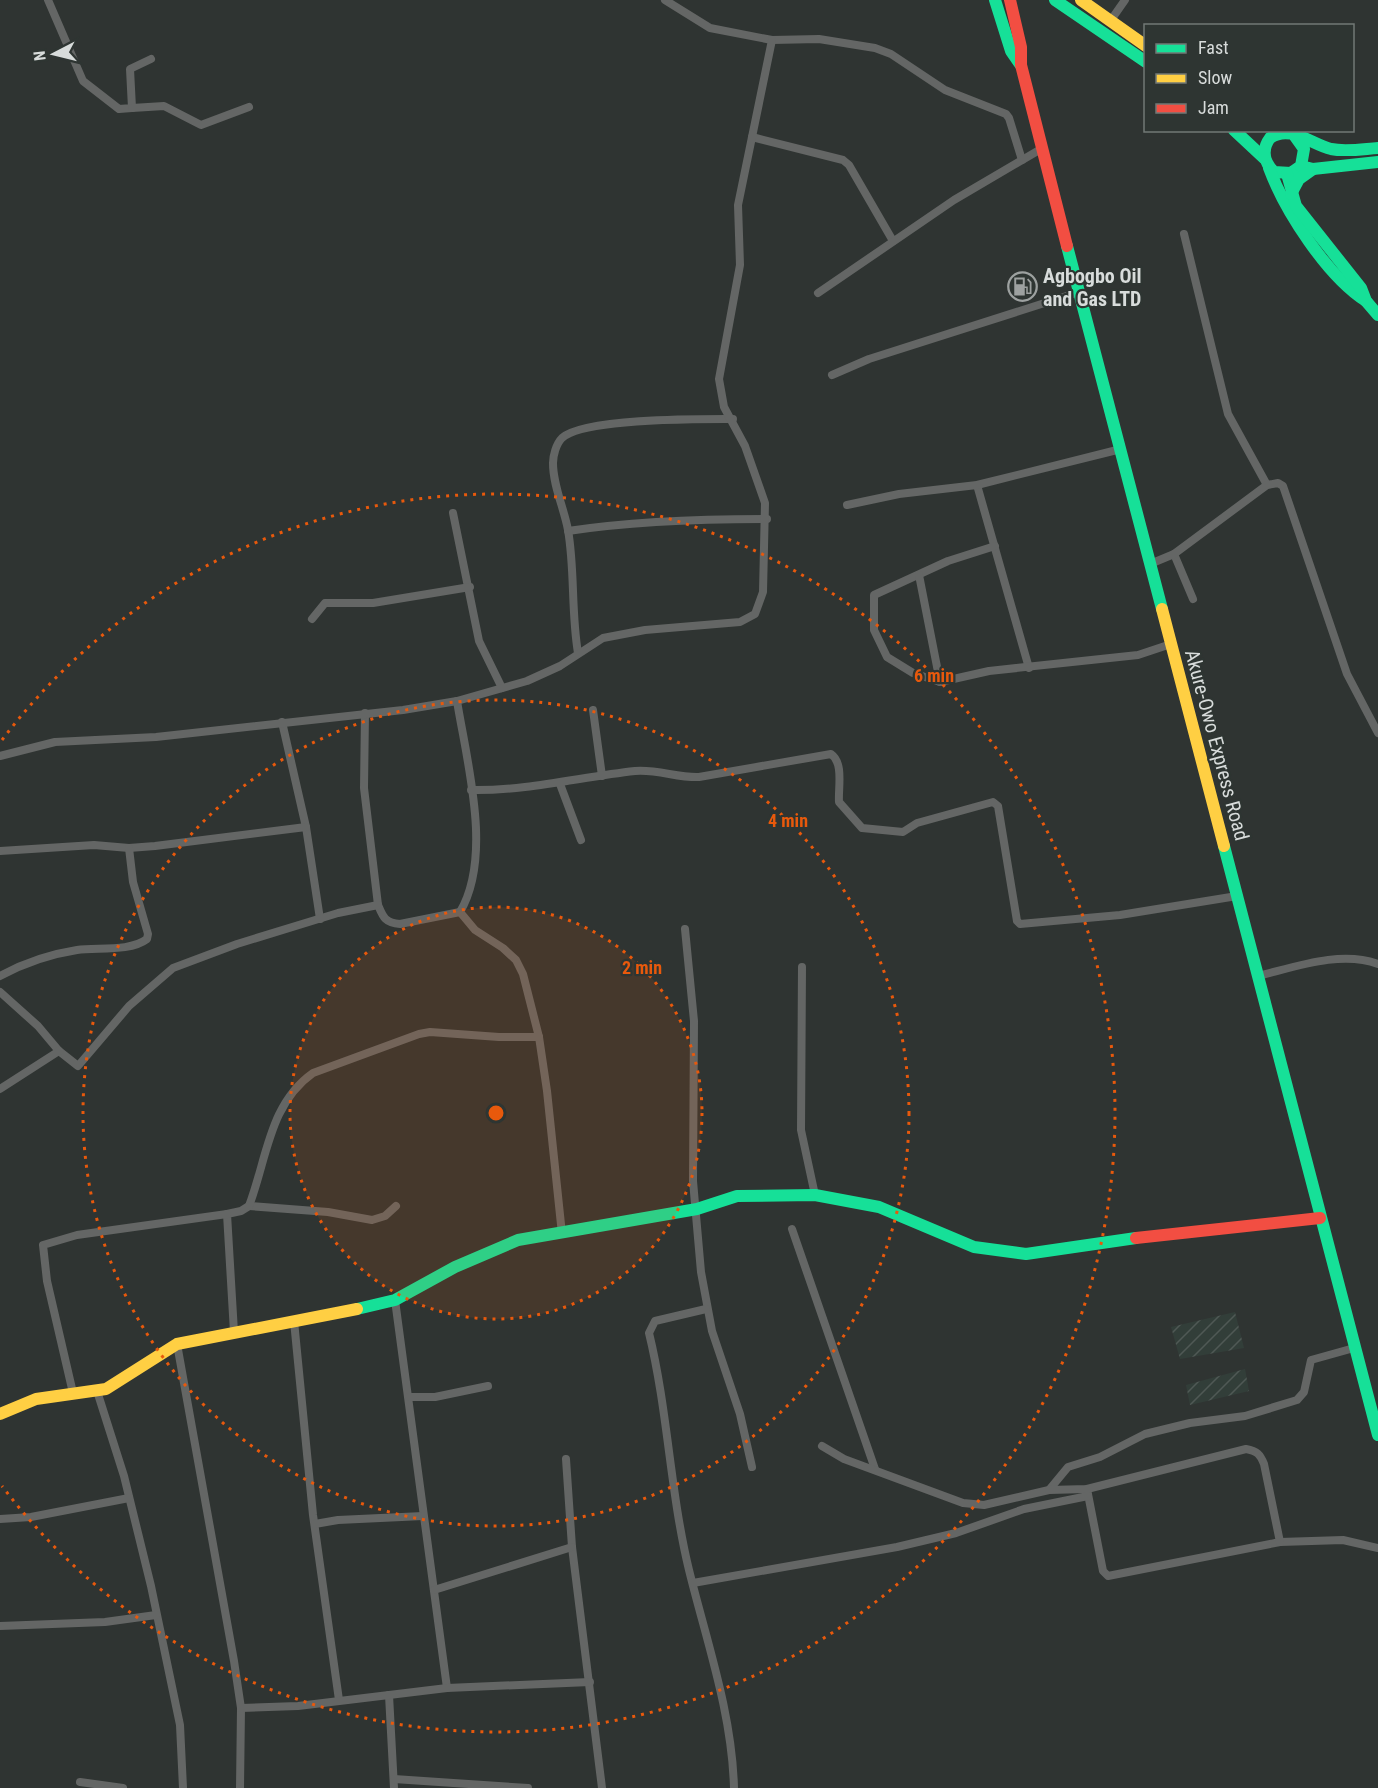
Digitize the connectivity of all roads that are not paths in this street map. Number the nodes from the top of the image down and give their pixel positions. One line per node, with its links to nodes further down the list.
1 (48, 0): 15 (street)
2 (665, 0): 9 (street)
3 (995, 0): 13 (main road, Akure-Owo Express Road)
4 (1055, 0): 12 (main road)
5 (1081, 0): 8 (main road)
6 (1125, 0): 8 (street)
7 (1013, 3): 13 (main road, Akure-Owo Express Road)
8 (1111, 20): 10 (main road)
9 (772, 40): 19 (street); 22 (street)
10 (1144, 45)
11 (151, 59): 15 (street)
12 (1144, 61)
13 (1021, 65): 21 (main road, Akure-Owo Express Road)
14 (249, 107): 15 (street)
15 (132, 108)
16 (1236, 132): 24 (main road)
17 (1274, 132): 18 (main road); 24 (main road)
18 (1294, 135): 20 (main road); 25 (main road)
19 (752, 137): 29 (street); 35 (street)
20 (1378, 148)
21 (1041, 149): 22 (street); 30 (main road, Akure-Owo Express Road)
22 (1022, 160): 29 (street)
23 (1378, 162): 25 (main road)
24 (1267, 163): 26 (main road); 32 (main road)
25 (1307, 168): 26 (main road); 27 (main road)
26 (1287, 174): 27 (main road)
27 (1291, 194): 32 (main road)
28 (1184, 234): 38 (street)
29 (893, 241): 31 (street)
30 (1078, 292): 34 (street); 36 (main road, Akure-Owo Express Road)
31 (818, 293)
32 (1366, 301): 33 (main road)
33 (1378, 315)
34 (832, 375)
35 (733, 419): 41 (street); 42 (street)
36 (1121, 449): 37 (street); 45 (main road, Akure-Owo Express Road)
37 (977, 485): 39 (street); 43 (street)
38 (1267, 485): 44 (street); 59 (street)
39 (847, 505)
40 (453, 513): 47 (street)
41 (767, 519): 42 (street); 51 (street)
42 (568, 531): 51 (street)
43 (995, 546): 46 (street); 52 (street)
44 (1174, 554): 45 (street); 48 (street)
45 (1150, 564): 50 (main road, Akure-Owo Express Road)
46 (919, 575): 53 (street); 53 (street)
47 (470, 587): 49 (street); 54 (street)
48 (1193, 599)
49 (312, 619)
50 (1171, 644): 52 (street); 68 (main road, Akure-Owo Express Road)
51 (578, 653): 54 (street)
52 (1029, 668): 53 (street)
53 (940, 682)
54 (502, 688): 55 (street)
55 (457, 701): 57 (street); 63 (street)
56 (593, 710): 61 (street)
57 (365, 713): 58 (street); 69 (street)
58 (282, 722): 60 (street); 64 (street)
59 (1378, 734)
60 (0, 756)
61 (602, 776): 62 (street); 68 (street)
62 (560, 784): 63 (street); 65 (street)
63 (471, 790): 70 (street)
64 (306, 827): 66 (street); 71 (street)
65 (581, 840)
66 (129, 848): 67 (street); 76 (street)
67 (0, 851)
68 (1237, 896): 75 (main road, Akure-Owo Express Road)
69 (378, 905): 70 (street); 71 (street)
70 (460, 912): 78 (street)
71 (320, 919): 79 (street)
72 (685, 929): 84 (street)
73 (1378, 964): 75 (street)
74 (802, 967): 81 (street)
75 (1258, 975): 86 (main road, Akure-Owo Express Road)
76 (0, 976)
77 (0, 992): 79 (street)
78 (539, 1037): 82 (street); 88 (street)
79 (58, 1051): 80 (street)
80 (0, 1089)
81 (815, 1195): 84 (main road); 86 (main road)
82 (249, 1206): 83 (street); 85 (street)
83 (396, 1206)
84 (697, 1209): 88 (main road); 90 (street)
85 (227, 1214): 92 (street); 97 (street)
86 (1320, 1218): 94 (main road, Akure-Owo Express Road)
87 (792, 1229): 104 (street)
88 (562, 1234): 89 (main road)
89 (395, 1300): 91 (main road); 98 (street)
90 (706, 1309): 103 (street); 114 (street)
91 (294, 1321): 92 (main road); 110 (street)
92 (234, 1332): 93 (main road)
93 (177, 1344): 96 (main road); 122 (street)
94 (1354, 1348): 100 (main road, Akure-Owo Express Road); 105 (street)
95 (488, 1386): 98 (street)
96 (97, 1391): 97 (main road); 107 (street)
97 (73, 1393): 99 (main road)
98 (409, 1396): 108 (street)
99 (0, 1414)
100 (1378, 1435)
101 (822, 1446): 104 (street)
102 (567, 1459): 112 (street)
103 (752, 1467)
104 (875, 1469): 105 (street)
105 (1049, 1490): 106 (street)
106 (1088, 1492): 111 (street); 111 (street); 114 (street)
107 (129, 1498): 109 (street); 116 (street)
108 (423, 1516): 110 (street); 115 (street)
109 (0, 1519)
110 (315, 1524): 121 (street)
111 (1280, 1542): 113 (street)
112 (572, 1546): 115 (street); 118 (street)
113 (1378, 1548)
114 (693, 1583): 130 (street)
115 (434, 1590): 119 (street)
116 (156, 1615): 117 (street); 126 (street)
117 (0, 1626)
118 (590, 1682): 119 (street); 129 (street)
119 (447, 1688): 120 (street)
120 (389, 1695): 121 (street); 124 (street)
121 (339, 1700): 122 (street)
122 (241, 1708): 127 (street)
123 (80, 1782): 125 (street)
124 (394, 1784): 128 (street)
125 (123, 1788)
126 (183, 1788)
127 (240, 1788)
128 (528, 1788)
129 (602, 1788)
130 (734, 1788)

